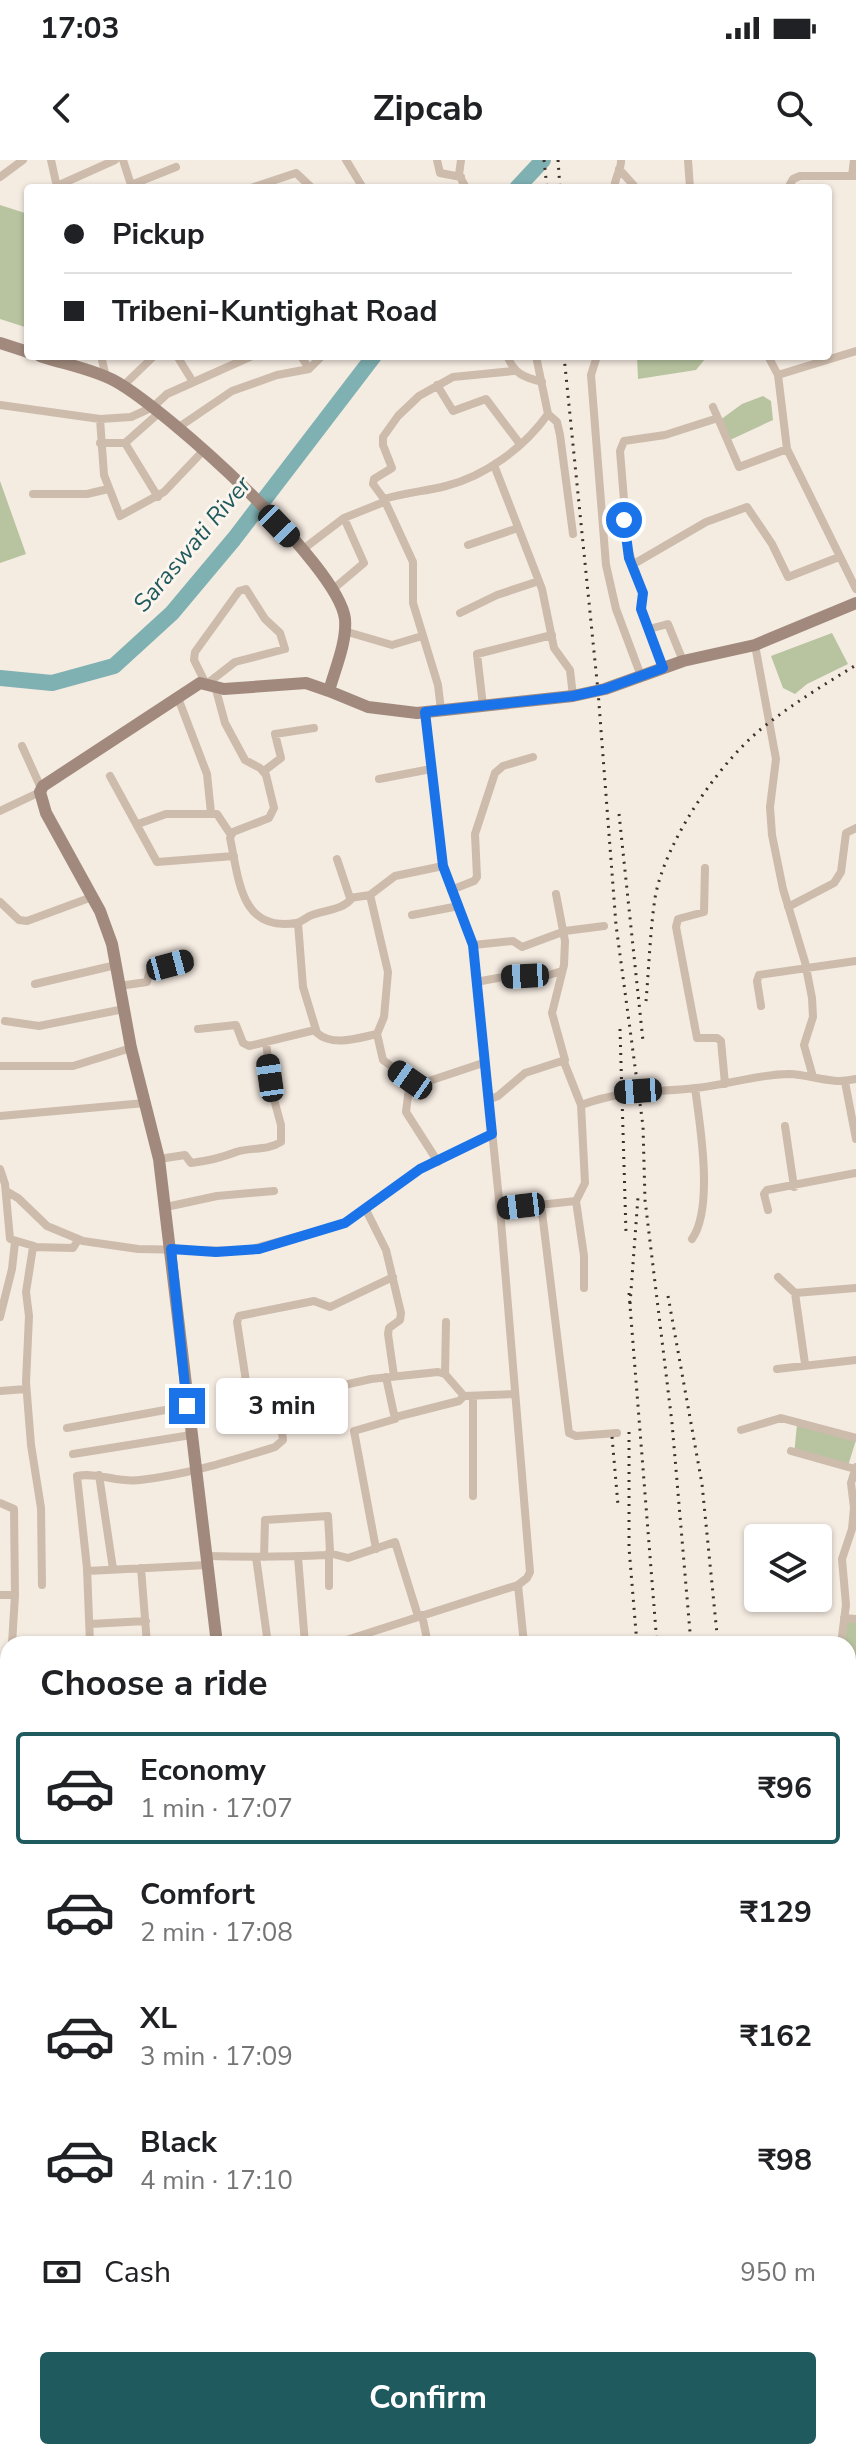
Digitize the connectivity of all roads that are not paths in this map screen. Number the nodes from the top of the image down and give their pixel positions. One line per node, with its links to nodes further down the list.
1 (23, 160): 13 (street)
2 (51, 160): 15 (street)
3 (115, 160): 16 (street)
4 (123, 160): 17 (street)
5 (346, 160): 21 (street)
6 (437, 160): 14 (street)
7 (461, 160): 14 (street)
8 (688, 160): 25 (street)
9 (854, 160): 12 (street)
10 (620, 164): 23 (street); 24 (street)
11 (176, 167): 18 (street)
12 (854, 176): 26 (street)
13 (0, 177)
14 (461, 177): 22 (street)
15 (56, 184)
16 (63, 184)
17 (131, 184)
18 (137, 184)
19 (263, 184): 20 (street)
20 (309, 184)
21 (361, 184)
22 (464, 184)
23 (614, 184)
24 (633, 184)
25 (690, 184)
26 (790, 184)
27 (0, 347): 28 (main road)
28 (24, 351)
29 (856, 351): 30 (street)
30 (832, 358)
31 (52, 360): 46 (main road)
32 (102, 360): 46 (street)
33 (150, 360): 50 (street)
34 (179, 360): 47 (street)
35 (243, 360): 47 (street)
36 (303, 360): 43 (street)
37 (318, 360): 43 (street)
38 (509, 360): 44 (street)
39 (537, 360): 48 (street)
40 (596, 360): 87 (street)
41 (770, 360): 45 (street)
42 (827, 360): 45 (street)
43 (309, 369): 57 (street)
44 (514, 371): 48 (street); 49 (street)
45 (778, 375): 61 (street)
46 (107, 378): 50 (main road)
47 (193, 382): 53 (street)
48 (542, 382): 54 (street)
49 (437, 385): 60 (street); 67 (street)
50 (123, 386): 53 (main road)
51 (0, 405): 56 (street)
52 (713, 407): 55 (street)
53 (157, 410): 56 (street); 57 (main road); 59 (street)
54 (548, 414): 60 (street); 70 (street)
55 (718, 418): 61 (street); 74 (street)
56 (100, 419): 58 (street)
57 (179, 427): 62 (main road)
58 (100, 443): 59 (street); 64 (street)
59 (125, 443): 66 (street)
60 (520, 444): 63 (street)
61 (787, 449): 73 (street)
62 (203, 451): 66 (street); 72 (main road)
63 (494, 465): 67 (street); 69 (street)
64 (108, 489): 65 (street); 66 (street)
65 (33, 494)
66 (158, 497)
67 (384, 500): 68 (street); 83 (street)
68 (344, 518): 72 (street); 77 (street)
69 (518, 528): 71 (street); 75 (street)
70 (573, 534)
71 (468, 545)
72 (302, 550): 77 (main road)
73 (839, 557): 74 (street); 76 (street)
74 (632, 565): 80 (street)
75 (539, 581): 79 (street); 82 (street)
76 (856, 589)
77 (332, 590): 81 (main road)
78 (856, 603): 84 (main road)
79 (460, 613)
80 (649, 629): 85 (street); 86 (street)
81 (344, 631): 83 (street); 89 (main road)
82 (552, 635): 90 (street); 92 (street)
83 (422, 636): 93 (street)
84 (755, 645): 85 (main road); 119 (street)
85 (683, 661): 86 (main road)
86 (663, 668): 87 (main road)
87 (641, 676): 90 (main road)
88 (209, 684): 88 (street); 89 (main road); 91 (main road); 99 (street)
89 (329, 691): 94 (main road)
90 (573, 696): 92 (main road)
91 (178, 698): 102 (main road); 104 (street)
92 (483, 706): 93 (main road)
93 (441, 710): 94 (main road)
94 (425, 712): 98 (street)
95 (314, 728): 99 (street)
96 (22, 746): 102 (street)
97 (533, 757): 112 (street)
98 (431, 769): 101 (street); 110 (street)
99 (264, 771): 107 (street)
100 (110, 776): 105 (street)
101 (379, 779)
102 (40, 790): 103 (street); 115 (main road)
103 (0, 811)
104 (211, 813): 105 (street); 107 (street)
105 (138, 824): 108 (street)
106 (856, 828): 119 (street)
107 (231, 835): 108 (street)
108 (234, 856): 121 (street)
109 (337, 859): 116 (street)
110 (443, 866): 112 (street); 114 (street)
111 (705, 868): 148 (street)
112 (451, 890): 118 (street)
113 (556, 894): 123 (street)
114 (370, 895): 116 (street); 138 (street)
115 (92, 897): 117 (street); 127 (main road)
116 (352, 898): 121 (street)
117 (0, 902)
118 (459, 906): 120 (street); 124 (street)
119 (788, 907): 128 (street)
120 (412, 915)
121 (298, 923): 137 (street)
122 (604, 926): 123 (street)
123 (565, 931): 124 (street); 129 (street)
124 (473, 945): 130 (street)
125 (190, 959): 132 (street)
126 (856, 961): 128 (street)
127 (116, 965): 131 (street); 132 (main road)
128 (807, 969): 133 (street); 144 (street)
129 (562, 971): 130 (street); 141 (street)
130 (476, 982): 142 (street)
131 (35, 984)
132 (119, 986): 134 (main road)
133 (761, 1006)
134 (124, 1009): 135 (street); 140 (main road)
135 (5, 1021)
136 (198, 1029): 139 (street)
137 (315, 1030): 138 (street); 139 (street)
138 (377, 1034): 146 (street)
139 (266, 1042): 157 (street)
140 (131, 1048): 143 (street); 151 (main road)
141 (564, 1062): 150 (street); 152 (street)
142 (483, 1063): 146 (street); 150 (street)
143 (0, 1066)
144 (813, 1077): 147 (street); 148 (street)
145 (856, 1079): 147 (street)
146 (410, 1080): 158 (street)
147 (845, 1082): 156 (street)
148 (725, 1084): 149 (street)
149 (695, 1088): 152 (street); 170 (street)
150 (488, 1100): 155 (street)
151 (145, 1103): 153 (street); 157 (main road)
152 (581, 1105): 164 (street)
153 (0, 1116)
154 (785, 1126): 161 (street)
155 (492, 1134): 158 (street); 167 (street)
156 (856, 1139)
157 (159, 1159): 166 (main road)
158 (438, 1162): 168 (street)
159 (0, 1169): 162 (street)
160 (856, 1173): 161 (street)
161 (794, 1187): 169 (street)
162 (6, 1191): 171 (street); 172 (street)
163 (274, 1191): 166 (street)
164 (576, 1201): 165 (street); 177 (street)
165 (541, 1204): 167 (street); 196 (street)
166 (166, 1207): 174 (main road)
167 (500, 1209): 189 (street)
168 (366, 1210): 174 (street); 175 (street)
169 (768, 1210)
170 (692, 1239)
171 (78, 1240): 173 (street); 174 (street)
172 (15, 1242): 173 (street); 180 (street)
173 (34, 1246): 187 (street)
174 (171, 1249): 192 (main road)
175 (393, 1277): 186 (street); 191 (street)
176 (778, 1277): 179 (street)
177 (584, 1288)
178 (856, 1288): 179 (street)
179 (795, 1293): 183 (street)
180 (0, 1317)
181 (446, 1322): 185 (street)
182 (856, 1360): 183 (street)
183 (805, 1364): 184 (street)
184 (777, 1369)
185 (445, 1374): 186 (street); 190 (street)
186 (390, 1377): 191 (street); 193 (street)
187 (26, 1389): 188 (street); 214 (street)
188 (0, 1391)
189 (515, 1394): 190 (street); 215 (street)
190 (469, 1396): 193 (street); 204 (street)
191 (279, 1400): 202 (street)
192 (187, 1406): 194 (street); 197 (main road)
193 (396, 1417): 206 (street)
194 (67, 1428)
195 (741, 1430): 198 (street)
196 (617, 1433)
197 (191, 1435): 200 (street); 202 (main road)
198 (856, 1438)
199 (791, 1451): 201 (street)
200 (73, 1454)
201 (856, 1468): 220 (street)
202 (195, 1471): 203 (street); 210 (main road)
203 (99, 1475): 212 (street); 213 (street)
204 (473, 1496)
205 (0, 1503): 218 (street)
206 (376, 1549): 207 (street); 219 (street)
207 (329, 1553): 208 (street); 209 (street); 216 (street)
208 (260, 1557): 209 (street); 210 (street); 228 (street)
209 (298, 1557): 229 (street)
210 (207, 1560): 211 (street); 227 (main road)
211 (141, 1568): 212 (street); 222 (street)
212 (113, 1569): 213 (street)
213 (87, 1571): 223 (street)
214 (42, 1585)
215 (518, 1585): 219 (street); 232 (street)
216 (329, 1586)
217 (0, 1595): 218 (street)
218 (15, 1595): 224 (street)
219 (420, 1615): 230 (street); 231 (street)
220 (844, 1618): 221 (street); 233 (street)
221 (856, 1619)
222 (146, 1621): 223 (street); 226 (street)
223 (90, 1624): 225 (street)
224 (12, 1636)
225 (90, 1636)
226 (147, 1636)
227 (216, 1636)
228 (267, 1636)
229 (304, 1636)
230 (358, 1636)
231 (426, 1636)
232 (523, 1636)
233 (842, 1636)

